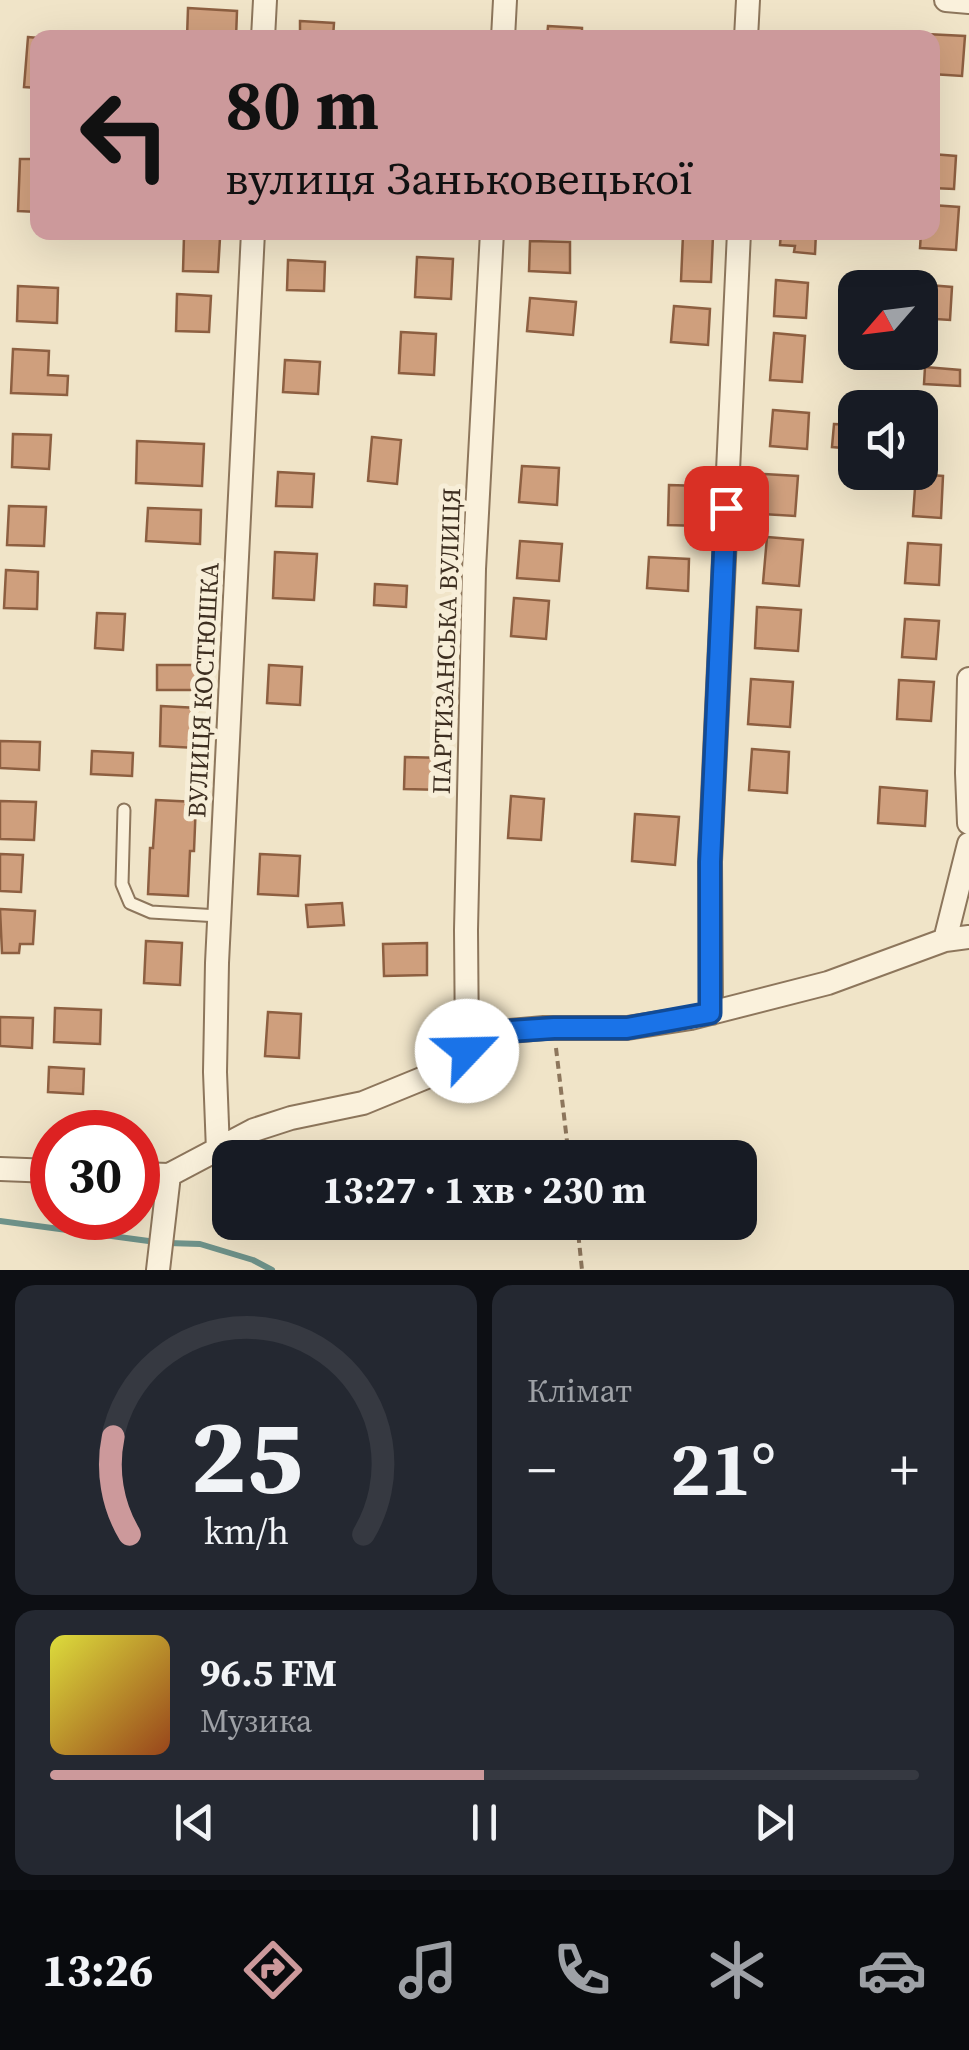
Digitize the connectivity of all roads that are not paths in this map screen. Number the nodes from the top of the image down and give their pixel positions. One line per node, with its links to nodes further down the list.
1 (265, 0): 6 (street)
2 (505, 0): 7 (street)
3 (748, 0): 8 (street)
4 (946, 0): 5 (street)
5 (969, 2)
6 (263, 30)
7 (503, 30)
8 (746, 30)
9 (253, 240): 16 (street, ВУЛИЦЯ КОСТЮШКА)
10 (492, 240): 19 (street, ПАРТИЗАНСЬКА ВУЛИЦЯ)
11 (739, 240): 18 (street)
12 (969, 679): 14 (street)
13 (124, 810): 16 (lane)
14 (969, 823)
15 (969, 844): 17 (street)
16 (219, 916): 20 (street, ВУЛИЦЯ КОСТЮШКА)
17 (957, 938): 18 (street)
18 (710, 1013): 19 (street)
19 (467, 1051): 21 (street)
20 (218, 1140)
21 (237, 1140)
22 (212, 1154): 26 (street)
23 (0, 1169): 24 (street)
24 (30, 1170)
25 (160, 1175): 26 (street)
26 (169, 1175): 27 (street)
27 (158, 1270)

